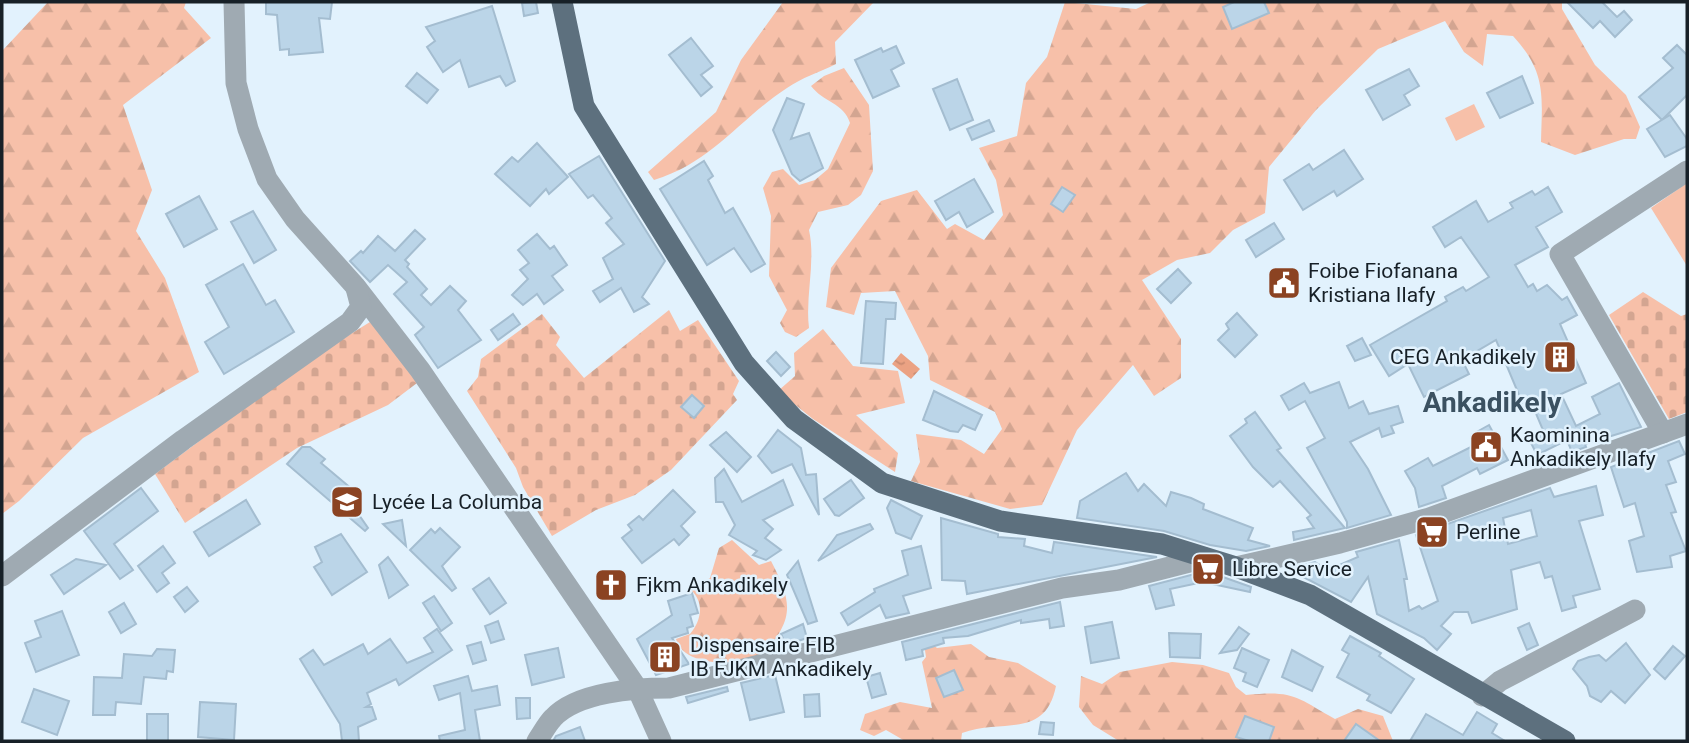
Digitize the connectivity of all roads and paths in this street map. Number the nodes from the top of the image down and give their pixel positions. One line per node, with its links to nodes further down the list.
1 (234, 2): 4 (street)
2 (562, 2): 7 (main road)
3 (1687, 171): 6 (street)
4 (355, 286): 9 (street); 11 (street)
5 (1687, 424): 6 (street)
6 (1663, 433): 8 (street)
7 (1205, 558): 8 (main road); 11 (street)
8 (1236, 567): 12 (main road)
9 (2, 576)
10 (1635, 611): 12 (street)
11 (637, 688): 13 (street); 14 (street)
12 (1482, 696): 15 (main road)
13 (537, 741)
14 (661, 741)
15 (1565, 741)

